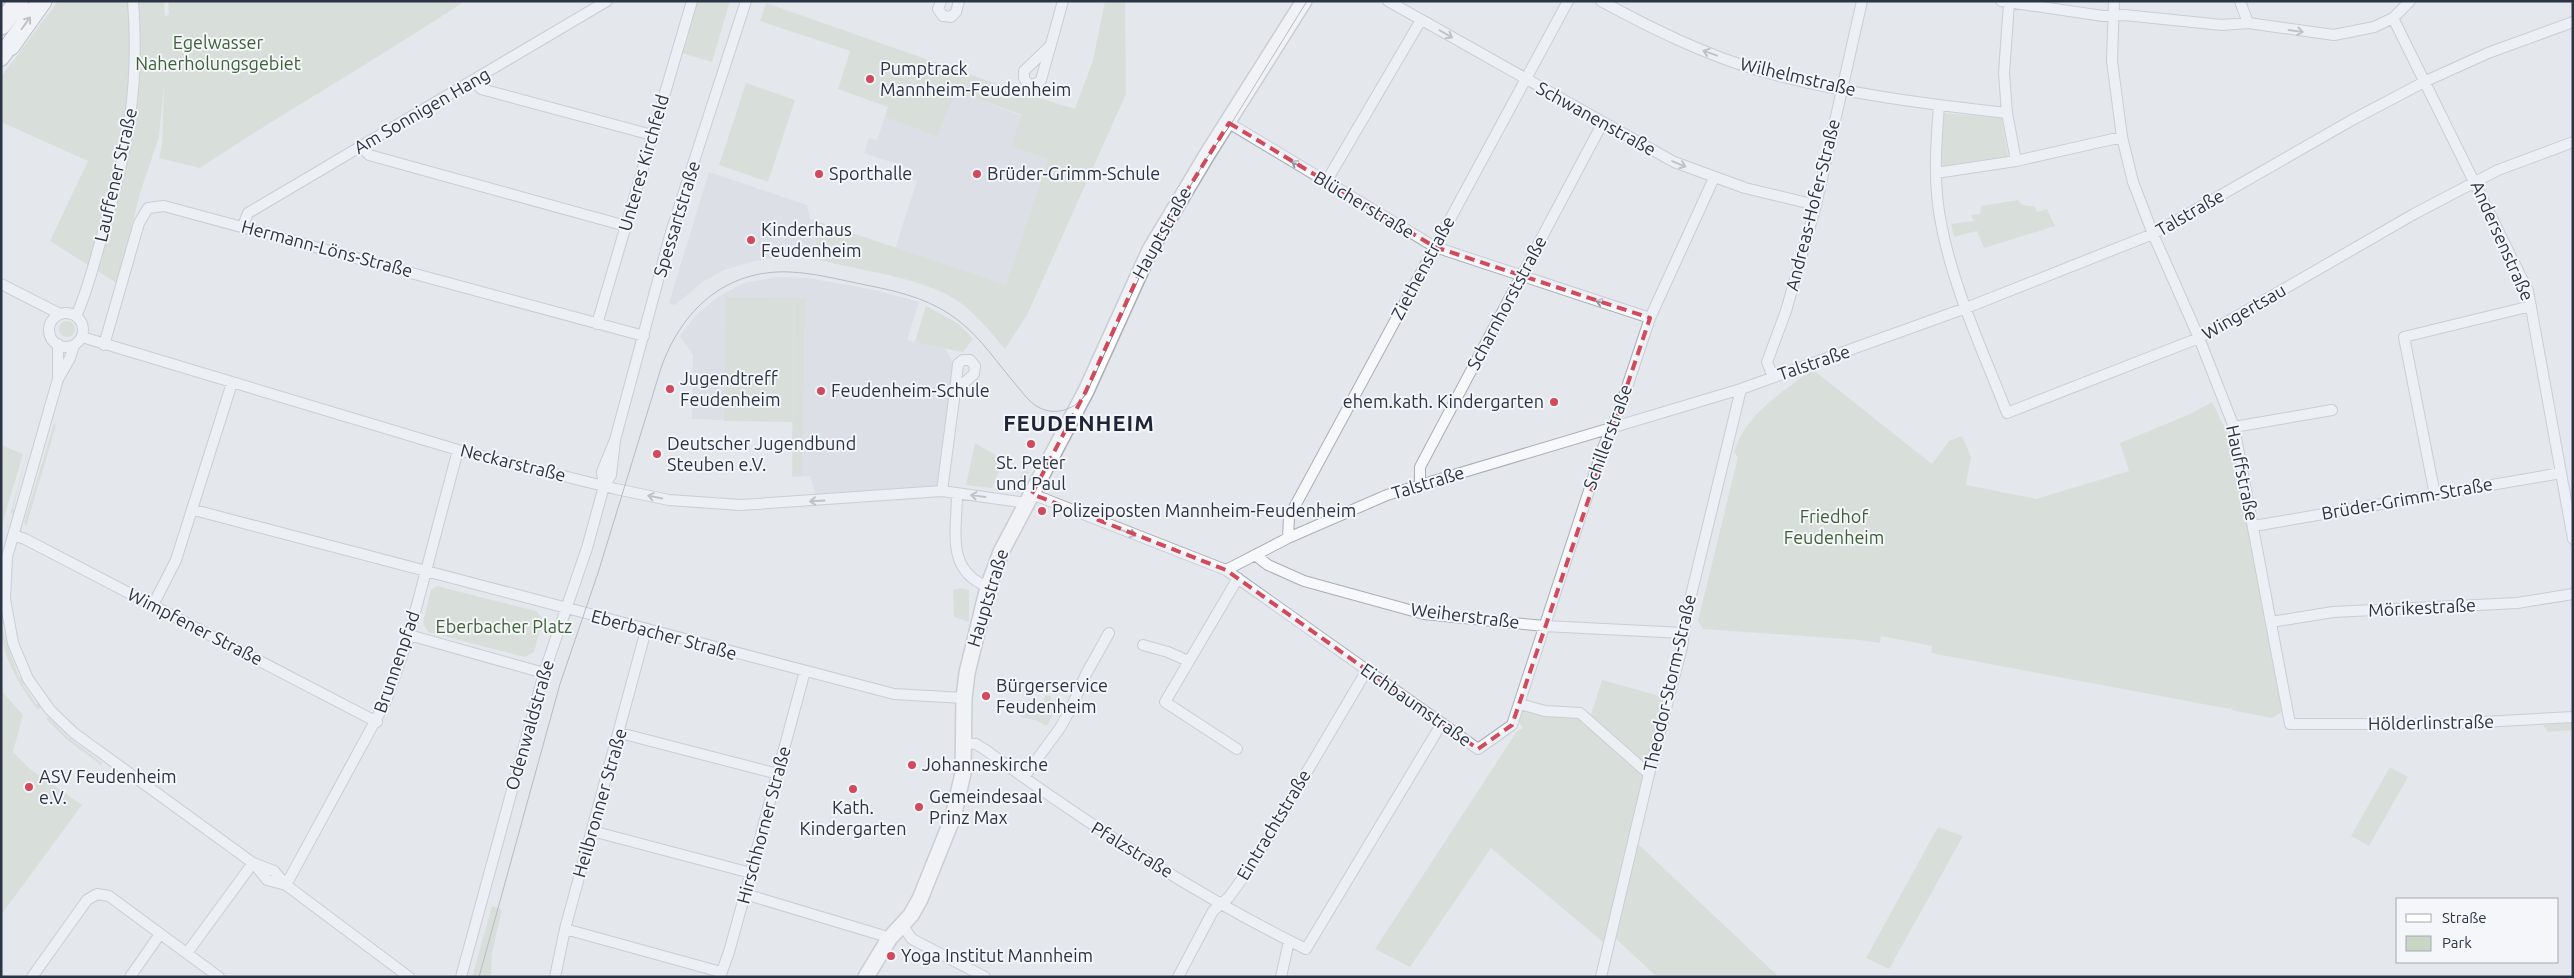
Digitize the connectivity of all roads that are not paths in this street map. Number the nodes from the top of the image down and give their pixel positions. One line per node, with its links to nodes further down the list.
1 (18, 1): 24 (highway)
2 (42, 1): 26 (highway, one-way to 2)
3 (133, 1): 55 (street, Lauffener Straße)
4 (607, 1): 27 (street, Am Sonnigen Hang)
5 (692, 1): 35 (street, Unteres Kirchfeld)
6 (746, 1): 59 (street, Spessartstraße)
7 (942, 1): 8 (street)
8 (959, 1)
9 (1063, 1): 25 (street)
10 (1304, 1): 33 (street, Hauptstraße)
11 (1388, 1): 21 (street, Schwanenstraße)
12 (1568, 1): 28 (street, Ziethenstraße)
13 (1601, 1): 30 (street, Wilhelmstraße, one-way to 13)
14 (1862, 1): 30 (street, Andreas-Hofer-Straße)
15 (2114, 1): 19 (street, Hauffstraße)
16 (2240, 1): 23 (street)
17 (2410, 1): 20 (street)
18 (2005, 2): 19 (street); 32 (street)
19 (2112, 16): 23 (street); 36 (street, Hauffstraße)
20 (2394, 18): 23 (street, one-way to 20); 29 (street, Andersenstraße)
21 (1421, 20): 28 (street, Schwanenstraße, one-way to 28); 42 (street)
22 (2573, 22): 29 (street, Talstraße)
23 (2248, 23)
24 (1, 26)
25 (1051, 44)
26 (6, 52)
27 (474, 80): 35 (street); 38 (street, Am Sonnigen Hang)
28 (1525, 80): 34 (street, Schwanenstraße); 48 (street, Ziethenstraße)
29 (2426, 81): 43 (street, Andersenstraße); 47 (street, Talstraße)
30 (1841, 89): 31 (street, Wilhelmstraße); 44 (street, Andreas-Hofer-Straße)
31 (1939, 105): 32 (street, Wilhelmstraße); 40 (street)
32 (2007, 113): 39 (street)
33 (1229, 123): 42 (street, Blücherstraße, one-way to 33); 79 (street, Hauptstraße)
34 (1602, 124): 41 (street, Schwanenstraße, one-way to 41); 49 (street, Scharnhorststraße)
35 (652, 135): 46 (street, Unteres Kirchfeld)
36 (2122, 137): 39 (street); 47 (street, Hauffstraße)
37 (2573, 142): 43 (street, Wingertsau)
38 (361, 146): 45 (street, Am Sonnigen Hang); 46 (street)
39 (2016, 161): 40 (street)
40 (1936, 173): 53 (street)
41 (1714, 178): 44 (street, Schwanenstraße); 56 (street, Schillerstraße)
42 (1326, 182): 48 (street, Blücherstraße)
43 (2476, 182): 52 (street, Andersenstraße); 60 (street, Wingertsau)
44 (1816, 205): 64 (street, Andreas-Hofer-Straße)
45 (244, 226): 58 (street, Hermann-Löns-Straße); 63 (street, Hermann-Löns-Straße)
46 (626, 226): 58 (street, Unteres Kirchfeld)
47 (2153, 234): 53 (street, Talstraße); 60 (street, Hauffstraße)
48 (1434, 247): 49 (street, Blücherstraße); 83 (street, Ziethenstraße)
49 (1522, 276): 56 (street, Blücherstraße, one-way to 49); 74 (street, Scharnhorststraße)
50 (1, 284): 51 (street)
51 (38, 304): 54 (street); 57 (street)
52 (2531, 306): 73 (street, Andersenstraße); 78 (street)
53 (1966, 308): 60 (street, Wingertsau); 64 (street, Talstraße)
54 (60, 314): 55 (street); 57 (street)
55 (76, 316): 61 (street)
56 (1650, 318): 71 (street, Schillerstraße)
57 (51, 323): 62 (street)
58 (597, 324): 59 (street, Hermann-Löns-Straße)
59 (644, 336): 75 (street, Spessartstraße)
60 (2199, 338): 70 (street, Hauffstraße)
61 (78, 341): 62 (street); 63 (street, Neckarstraße); 65 (street)
62 (58, 344): 65 (street)
63 (104, 345): 66 (street, Neckarstraße)
64 (1773, 377): 67 (street, Talstraße)
65 (58, 379): 82 (street)
66 (232, 383): 72 (street, Neckarstraße); 80 (street)
67 (1741, 389): 71 (street, Talstraße); 97 (street, Theodor-Storm-Straße)
68 (955, 391): 76 (street)
69 (2332, 410): 70 (street)
70 (2234, 427): 81 (street, Hauffstraße)
71 (1611, 429): 74 (street, Talstraße); 94 (street, Schillerstraße)
72 (458, 450): 75 (street, Neckarstraße); 87 (street, Brunnenpfad)
73 (2561, 473): 78 (street, Brüder-Grimm-Straße); 84 (street, Andersenstraße)
74 (1420, 485): 83 (street, Talstraße)
75 (604, 486): 76 (street, Neckarstraße, one-way to 75); 92 (street, Odenwaldstraße)
76 (942, 491): 77 (street, Neckarstraße)
77 (958, 493): 79 (street, Neckarstraße, one-way to 77); 89 (street)
78 (2435, 495): 81 (street, Brüder-Grimm-Straße)
79 (1029, 499): 86 (street, one-way to 86); 89 (street, Hauptstraße)
80 (194, 510): 87 (street, Eberbacher Straße); 91 (street)
81 (2254, 526): 93 (street, Hauffstraße)
82 (13, 535): 91 (street, Wimpfener Straße); 117 (street)
83 (1288, 538): 85 (street, Talstraße)
84 (2573, 539)
85 (1255, 555): 86 (street, Talstraße); 94 (street, Weiherstraße)
86 (1226, 570): 88 (street, Eichbaumstraße)
87 (425, 572): 92 (street, Eberbacher Straße); 98 (street, Brunnenpfad)
88 (1238, 578): 100 (street); 101 (street, Eichbaumstraße)
89 (988, 587): 104 (street, Hauptstraße)
90 (2573, 594): 93 (street, Mörikestraße)
91 (153, 605): 107 (street, Wimpfener Straße)
92 (565, 609): 95 (street, Eberbacher Straße); 103 (street, Odenwaldstraße)
93 (2271, 622): 109 (street, Hauffstraße)
94 (1544, 626): 97 (street, Weiherstraße); 105 (street, Schillerstraße)
95 (646, 630): 102 (street, Eberbacher Straße); 110 (street, Heilbronner Straße)
96 (1109, 633): 115 (street)
97 (1684, 633): 114 (street, Theodor-Storm-Straße)
98 (409, 635): 103 (street); 107 (street, Brunnenpfad)
99 (1143, 645): 100 (street)
100 (1188, 661): 112 (street)
101 (1367, 670): 108 (street, Eichbaumstraße); 121 (street, Eintrachtstraße)
102 (805, 671): 104 (street, Eberbacher Straße); 113 (street, Hirschhorner Straße)
103 (544, 673): 128 (street, Odenwaldstraße)
104 (964, 698): 111 (street, Hauptstraße)
105 (1520, 704): 108 (street, Eichbaumstraße); 114 (street)
106 (2573, 717): 109 (street, Hölderlinstraße)
107 (377, 722): 119 (street, Brunnenpfad)
108 (1442, 723): 126 (street, Pfalzstraße)
109 (2290, 724)
110 (620, 733): 113 (street); 116 (street, Heilbronner Straße)
111 (963, 743): 115 (street, Pfalzstraße); 122 (street, Hauptstraße)
112 (1237, 749)
113 (778, 774): 118 (street, Hirschhorner Straße)
114 (1649, 774): 141 (street, Theodor-Storm-Straße)
115 (1024, 777): 121 (street, Pfalzstraße)
116 (592, 831): 118 (street); 123 (street, Heilbronner Straße)
117 (253, 863): 119 (street); 127 (street)
118 (751, 873): 120 (street, Hirschhorner Straße)
119 (286, 885): 133 (street)
120 (746, 894): 125 (street); 129 (street, Hirschhorner Straße)
121 (1221, 904): 126 (street, Pfalzstraße); 139 (street, Eintrachtstraße)
122 (902, 925): 125 (street, Hauptstraße); 138 (street)
123 (565, 929): 129 (street); 136 (street, Heilbronner Straße)
124 (160, 934): 127 (street); 130 (street); 131 (street)
125 (890, 939): 137 (street, Hauptstraße)
126 (1289, 941): 140 (street)
127 (187, 953): 132 (street)
128 (464, 966): 134 (street); 135 (street, Odenwaldstraße)
129 (721, 974)
130 (32, 977)
131 (130, 977)
132 (220, 977)
133 (409, 977)
134 (452, 977)
135 (461, 977)
136 (555, 977)
137 (866, 977)
138 (985, 977)
139 (1178, 977)
140 (1281, 977)
141 (1601, 977)

